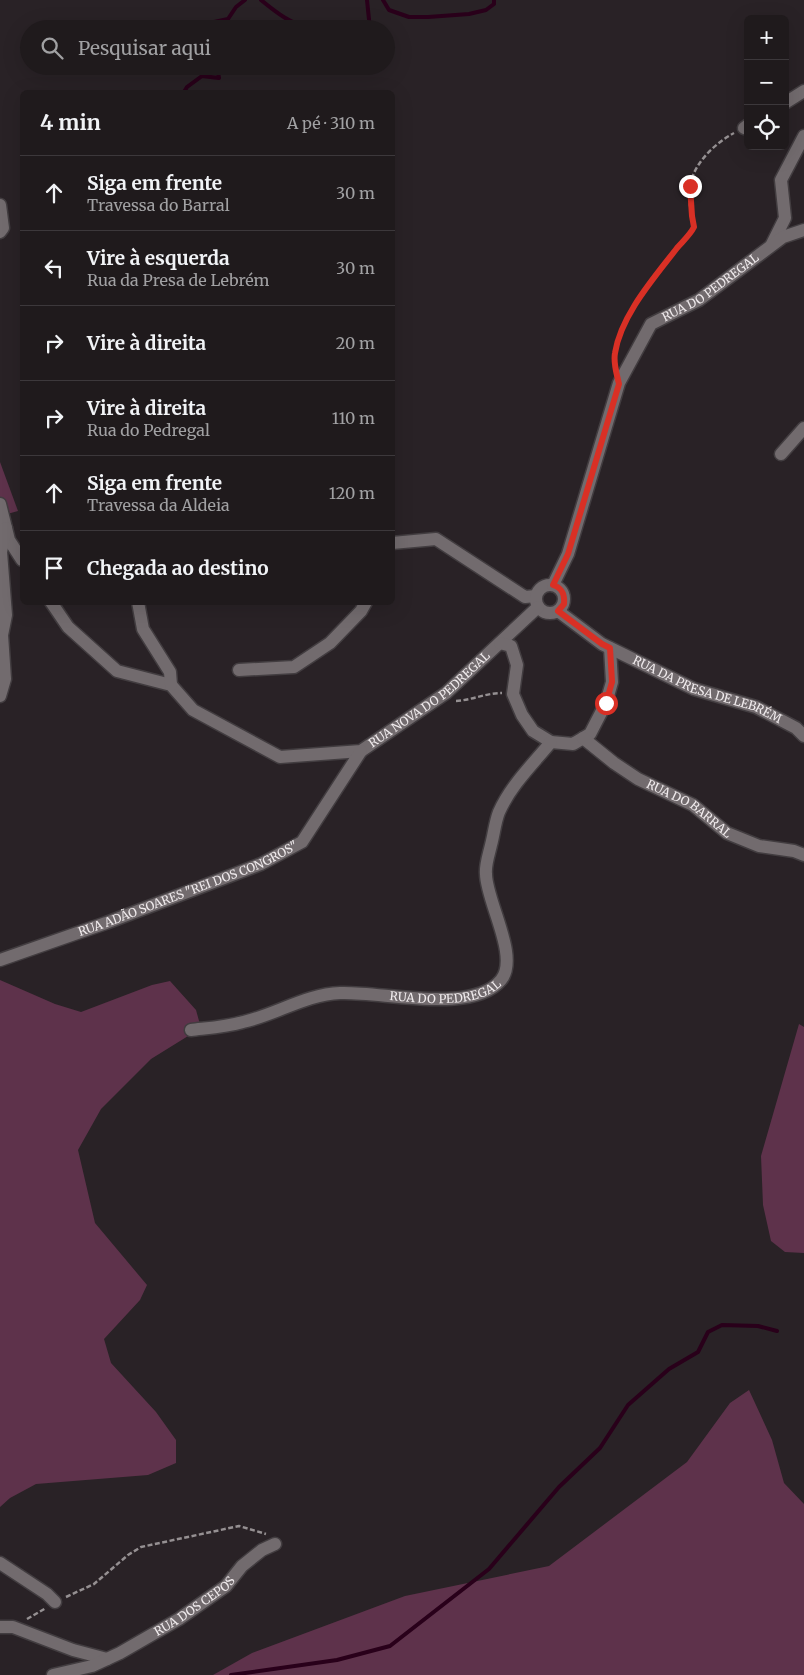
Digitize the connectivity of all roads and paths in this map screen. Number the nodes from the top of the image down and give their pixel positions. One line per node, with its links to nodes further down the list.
1 (804, 91): 2 (street)
2 (789, 100)
3 (744, 127): 9 (path)
4 (804, 136): 8 (street)
5 (0, 205): 7 (street)
6 (804, 230): 8 (street, RUA DO PEDREGAL)
7 (0, 232)
8 (770, 246): 9 (street, RUA DO PEDREGAL)
9 (619, 384): 16 (street, RUA DO PEDREGAL)
10 (804, 428): 11 (street)
11 (781, 454)
12 (0, 504): 13 (street)
13 (6, 528): 15 (street); 28 (street)
14 (395, 543): 17 (street)
15 (20, 557)
16 (553, 585): 17 (street); 21 (street)
17 (537, 602): 21 (street); 22 (street)
18 (53, 605): 25 (street)
19 (139, 605): 25 (street)
20 (364, 605): 24 (street)
21 (558, 611): 23 (street, RUA DA PRESA DE LEBRÉM)
22 (500, 643): 26 (street, RUA NOVA DO PEDREGAL); 27 (street)
23 (610, 648): 29 (street, RUA DA PRESA DE LEBRÉM); 30 (street)
24 (239, 670)
25 (171, 685): 32 (street, RUA NOVA DO PEDREGAL)
26 (446, 693): 27 (path); 32 (street, RUA NOVA DO PEDREGAL)
27 (513, 694): 31 (street)
28 (0, 696)
29 (804, 736)
30 (583, 738): 31 (street); 33 (street, RUA DO BARRAL)
31 (551, 742): 35 (street, RUA DO PEDREGAL)
32 (361, 751): 34 (street, RUA ADÃO SOARES "REI DOS CONGROS")
33 (804, 855)
34 (0, 960)
35 (191, 1030)
36 (275, 1544): 38 (path); 41 (street, RUA DOS CEPOS)
37 (0, 1563): 38 (street)
38 (56, 1602): 40 (path)
39 (0, 1627): 40 (street)
40 (13, 1627): 41 (street)
41 (107, 1659): 42 (street, RUA DOS CEPOS)
42 (53, 1675)

